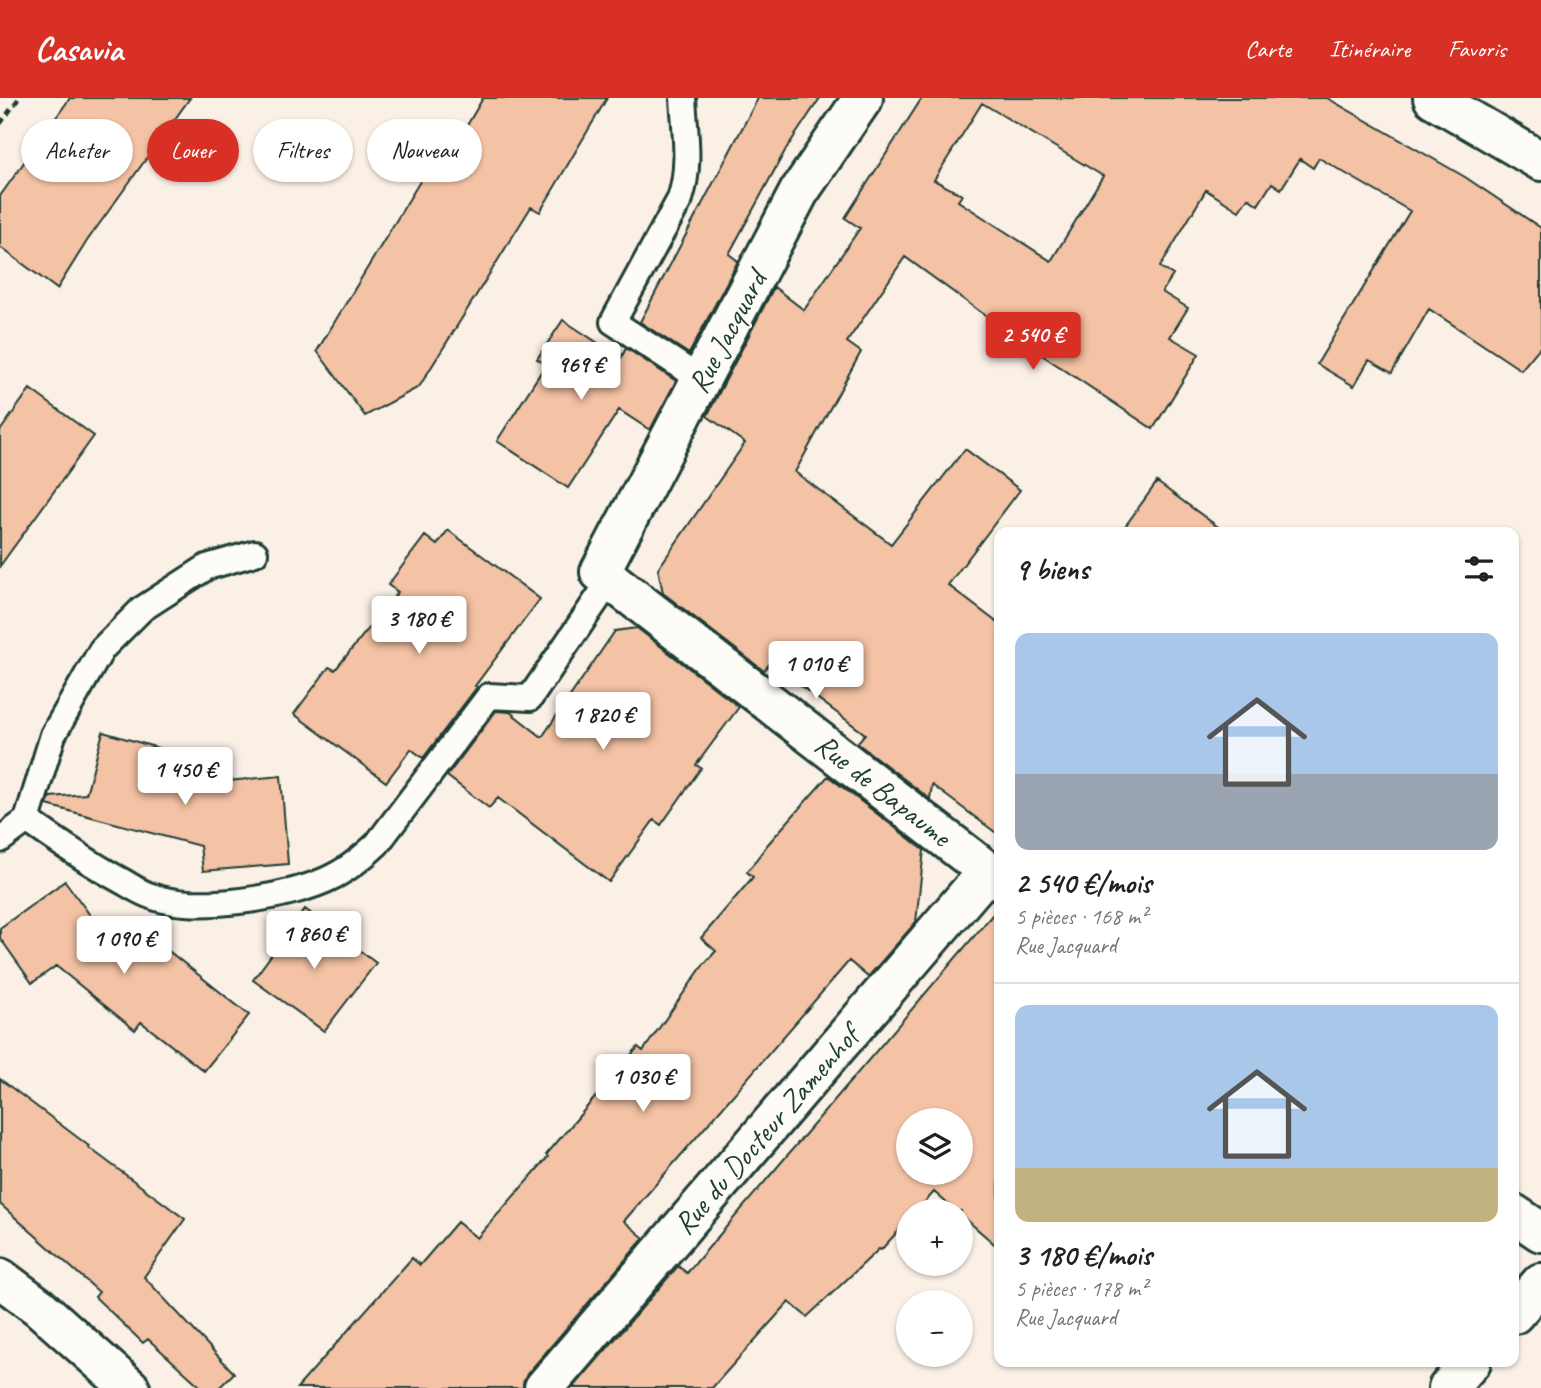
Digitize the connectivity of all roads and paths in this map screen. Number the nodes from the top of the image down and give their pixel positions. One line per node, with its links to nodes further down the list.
1 (19, 98): 5 (path)
2 (683, 98): 7 (lane)
3 (863, 98): 7 (street, Rue Jacquard)
4 (1433, 98): 6 (street)
5 (0, 124)
6 (1541, 161)
7 (702, 380): 9 (street, Rue Jacquard)
8 (255, 554): 10 (lane)
9 (606, 576): 10 (lane); 12 (street, Rue de Bapaume)
10 (27, 820): 11 (lane)
11 (0, 840)
12 (993, 876): 20 (street, Rue du Docteur Zamenhof)
13 (1519, 1217): 14 (street)
14 (1541, 1232)
15 (0, 1278): 19 (street)
16 (1541, 1283): 17 (street)
17 (1519, 1308)
18 (1467, 1367): 21 (street)
19 (129, 1388)
20 (544, 1388)
21 (1448, 1388)

